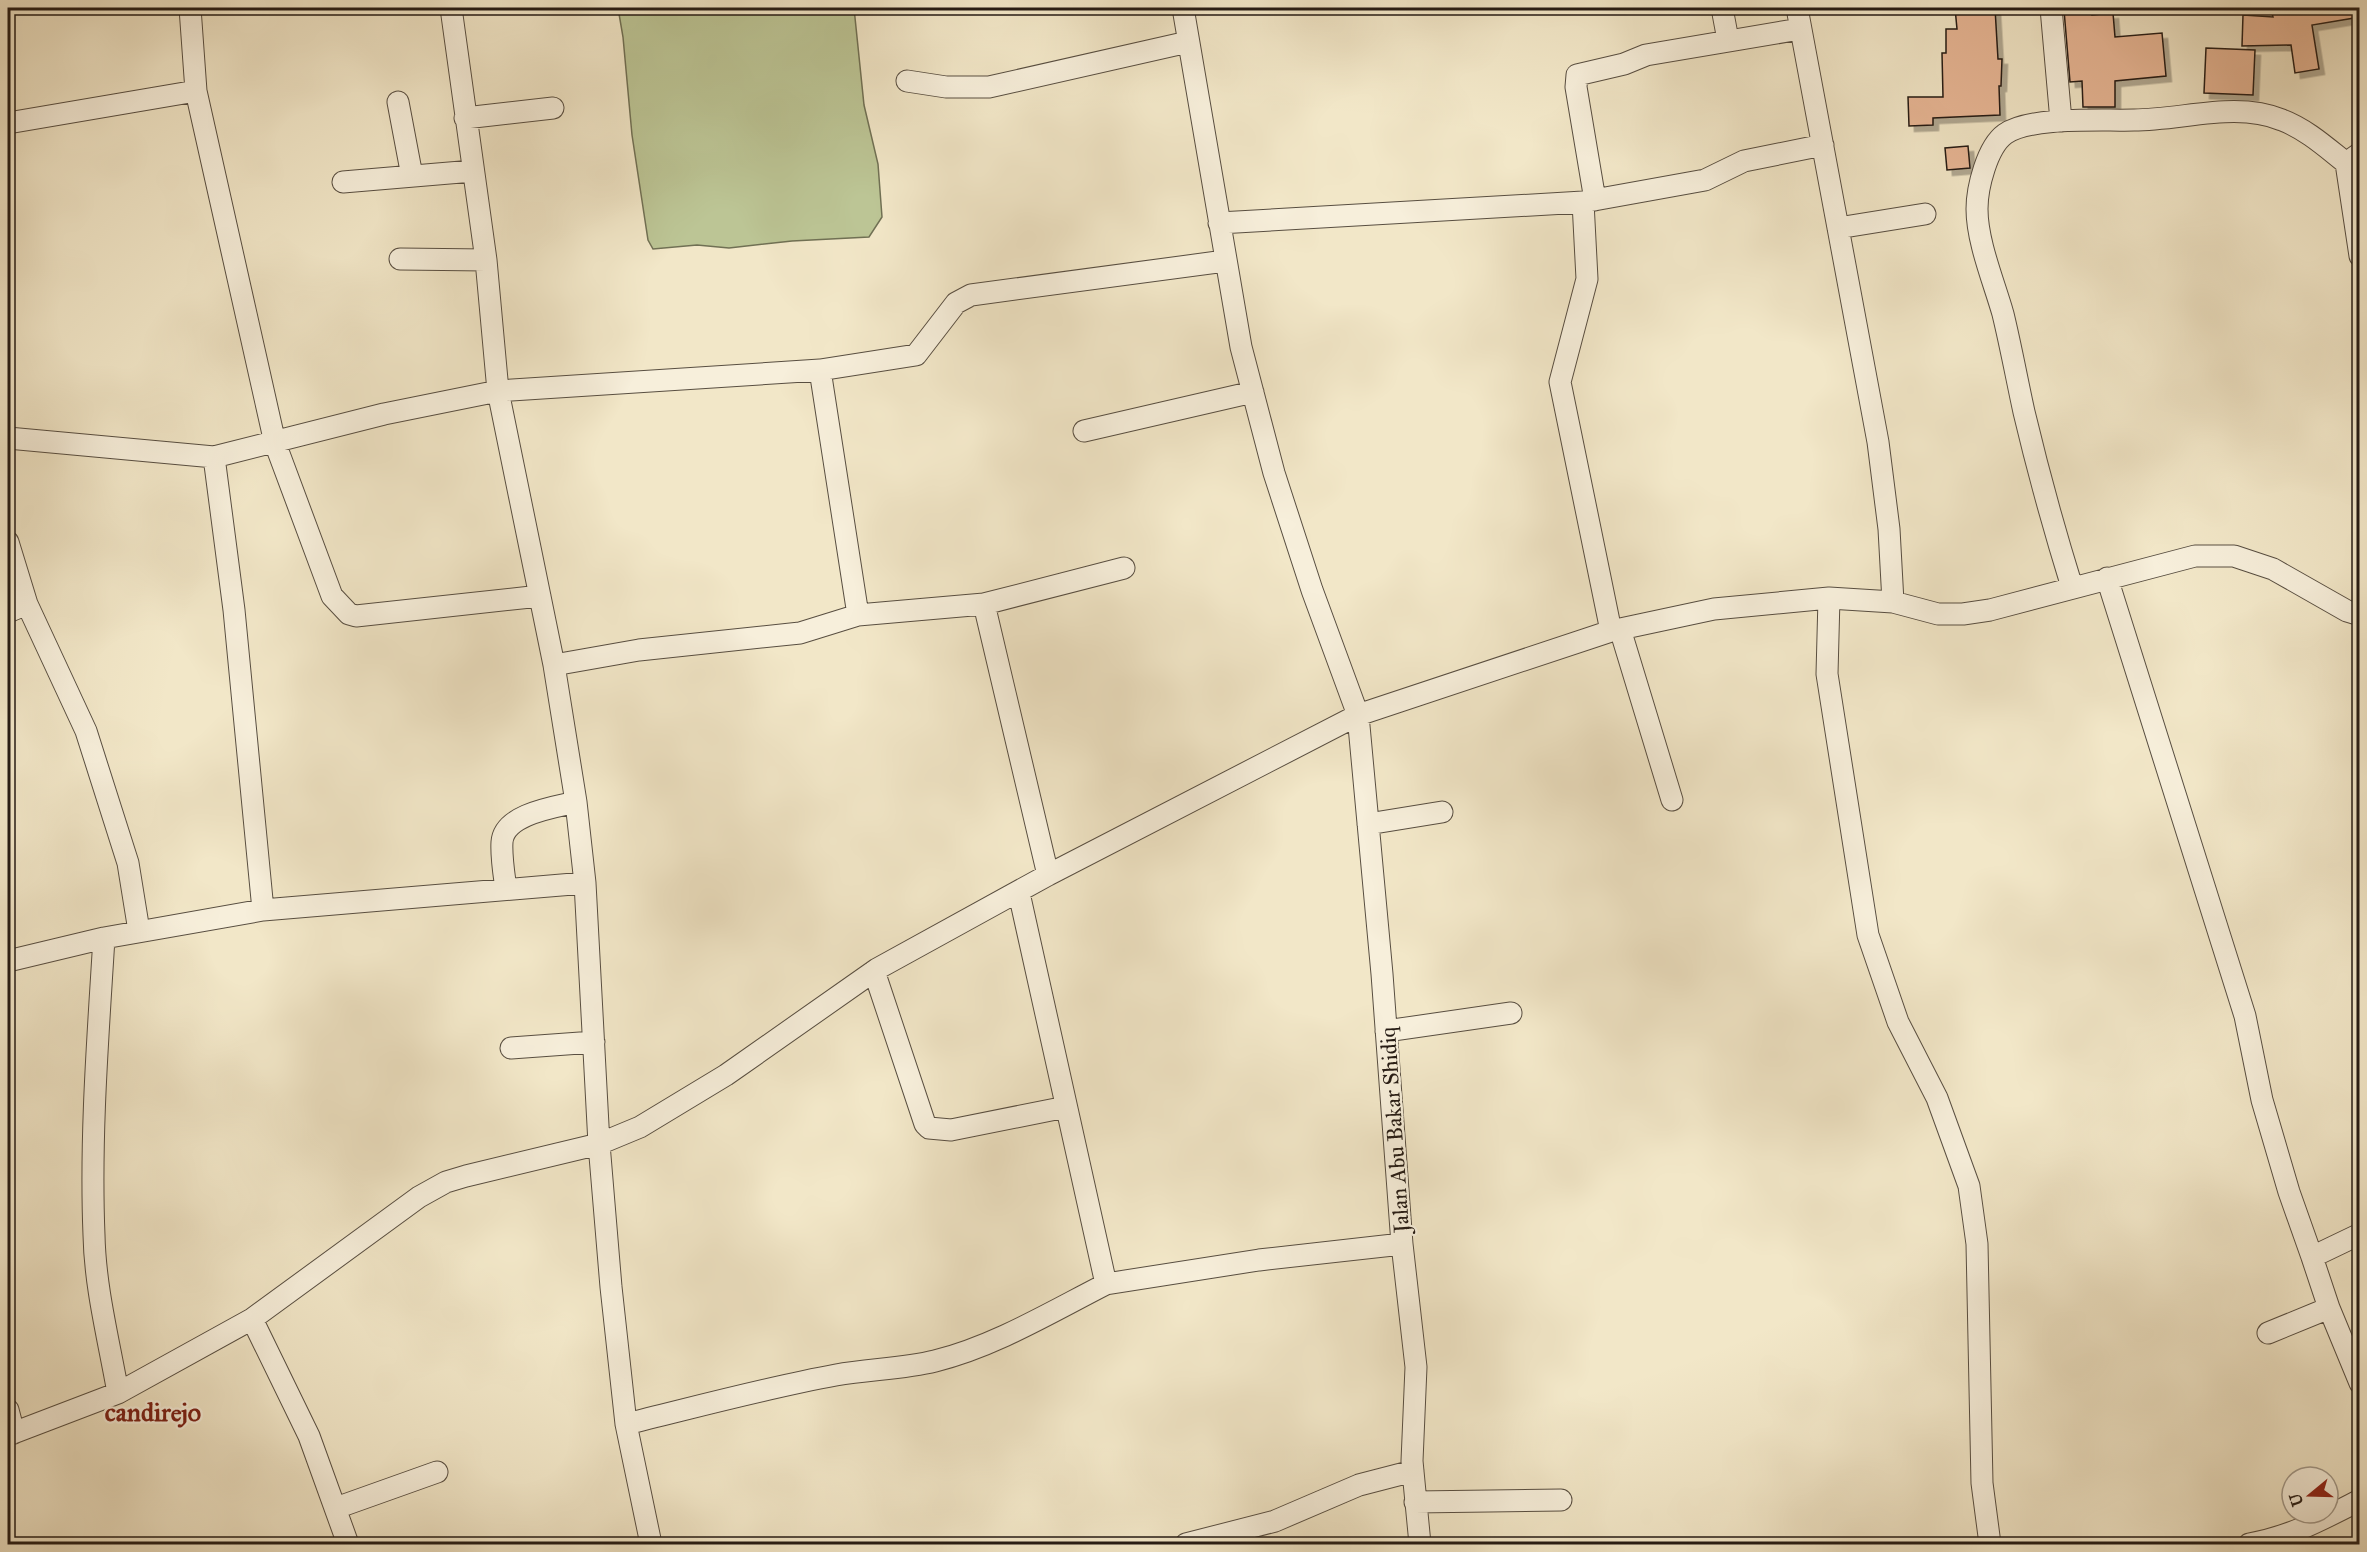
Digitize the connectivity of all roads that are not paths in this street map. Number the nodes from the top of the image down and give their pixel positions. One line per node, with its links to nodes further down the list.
1 (190, 8): 2 (street); 12 (street)
2 (195, 8)
3 (451, 8): 15 (street)
4 (1183, 8): 10 (street, Jalan Abu Bakar Shidiq)
5 (1722, 8): 9 (street)
6 (1797, 8): 8 (street)
7 (2051, 8): 16 (street)
8 (1800, 29): 9 (street); 18 (street)
9 (1728, 40): 23 (street)
10 (1188, 42): 11 (street); 25 (street, Jalan Abu Bakar Shidiq)
11 (907, 81)
12 (196, 91): 17 (street); 36 (street)
13 (398, 102): 21 (street)
14 (554, 108): 15 (street)
15 (465, 118): 20 (street)
16 (2061, 121): 19 (street); 41 (street)
17 (8, 123)
18 (1823, 145): 23 (street); 26 (street)
19 (2353, 158): 27 (street)
20 (473, 171): 21 (street); 29 (street)
21 (412, 176): 22 (street)
22 (343, 182)
23 (1589, 201): 25 (street); 49 (street)
24 (1925, 214): 26 (street)
25 (1220, 223): 30 (street, Jalan Abu Bakar Shidiq)
26 (1838, 228): 44 (street)
27 (2360, 256)
28 (400, 260): 29 (street)
29 (486, 260): 32 (street)
30 (1225, 261): 31 (street); 33 (street, Jalan Abu Bakar Shidiq)
31 (820, 370): 32 (street); 47 (street)
32 (498, 391): 36 (street); 42 (street)
33 (1253, 392): 34 (street); 51 (street, Jalan Abu Bakar Shidiq)
34 (1084, 430)
35 (8, 438): 37 (street)
36 (275, 442): 37 (street); 42 (street)
37 (214, 457): 60 (street)
38 (8, 542): 46 (street)
39 (1124, 568): 45 (street)
40 (2107, 578): 41 (street); 48 (street); 73 (street)
41 (2072, 587): 44 (street)
42 (540, 596): 50 (street)
43 (1828, 598): 44 (street); 49 (street); 93 (street)
44 (1893, 602)
45 (984, 604): 47 (street); 56 (street)
46 (17, 608): 61 (street)
47 (858, 615): 50 (street)
48 (2360, 615)
49 (1616, 630): 51 (street); 52 (street)
50 (554, 665): 53 (street)
51 (1358, 716): 55 (street, Jalan Abu Bakar Shidiq); 56 (street)
52 (1672, 800)
53 (576, 802): 57 (street); 58 (street)
54 (1442, 812): 55 (street)
55 (1368, 824): 66 (street, Jalan Abu Bakar Shidiq)
56 (1048, 875): 59 (street)
57 (585, 883): 58 (street); 67 (street)
58 (506, 889): 60 (street)
59 (1019, 893): 64 (street); 69 (street)
60 (263, 910): 61 (street)
61 (139, 932): 62 (street)
62 (104, 938): 63 (street); 79 (street)
63 (8, 961)
64 (874, 971): 69 (street); 70 (street)
65 (1511, 1014): 66 (street)
66 (1386, 1031): 72 (street, Jalan Abu Bakar Shidiq)
67 (594, 1042): 68 (street); 70 (street)
68 (511, 1048)
69 (1066, 1107): 74 (street)
70 (599, 1144): 76 (street); 81 (street)
71 (2360, 1234): 73 (street)
72 (1402, 1244): 74 (street); 83 (street, Jalan Abu Bakar Shidiq)
73 (2312, 1257): 75 (street)
74 (1106, 1284): 81 (street)
75 (2329, 1308): 77 (street); 78 (street)
76 (252, 1318): 79 (street); 88 (street)
77 (2268, 1333)
78 (2360, 1383)
79 (118, 1393): 82 (street)
80 (8, 1410): 82 (street)
81 (626, 1424): 90 (street)
82 (11, 1434)
83 (1413, 1471): 87 (street, Jalan Abu Bakar Shidiq); 91 (street)
84 (437, 1472): 88 (street)
85 (1561, 1500): 87 (street)
86 (2360, 1500): 94 (street)
87 (1415, 1502): 92 (street, Jalan Abu Bakar Shidiq)
88 (336, 1508): 89 (street)
89 (348, 1545)
90 (651, 1545)
91 (1186, 1545)
92 (1420, 1545)
93 (1990, 1545)
94 (2249, 1545)

